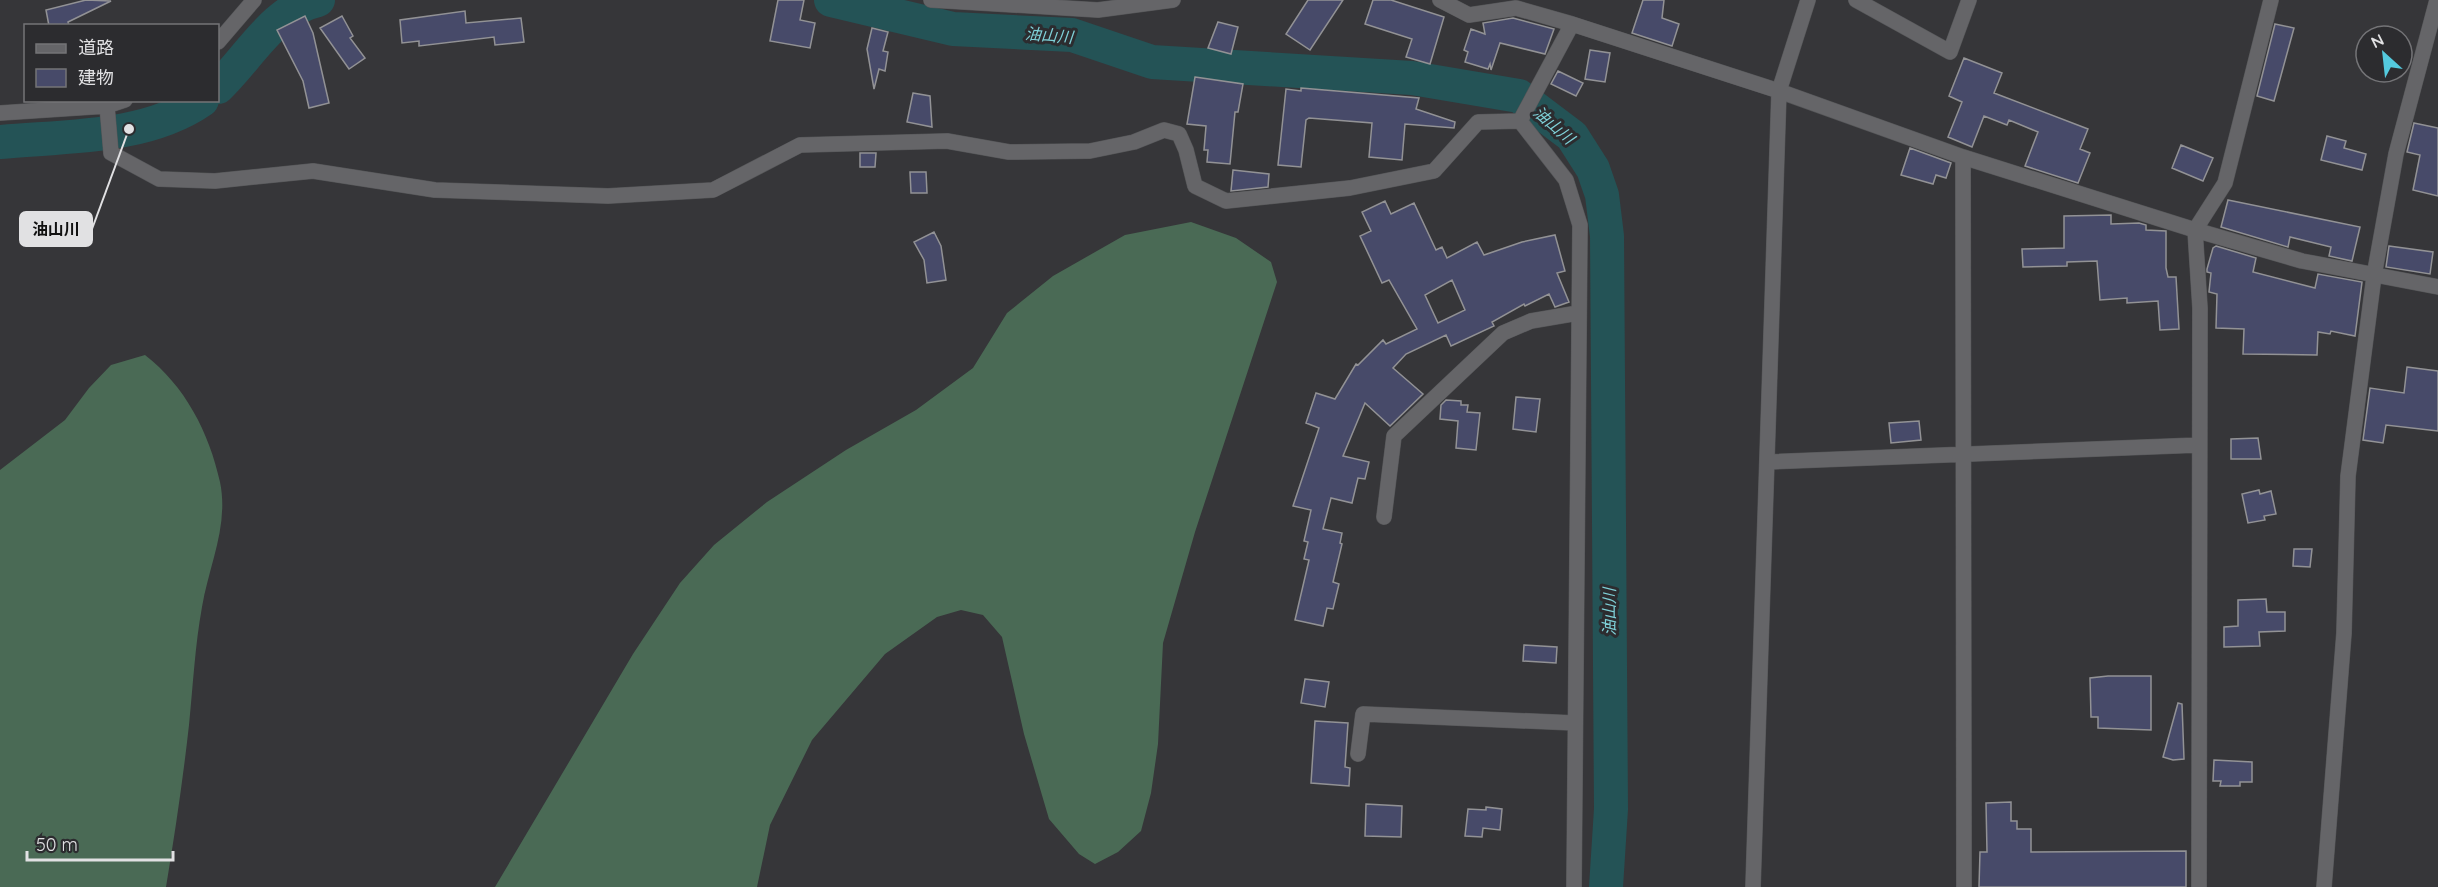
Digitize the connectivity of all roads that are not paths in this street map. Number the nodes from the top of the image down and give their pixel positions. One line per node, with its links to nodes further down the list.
1 (254, 0): 11 (street)
2 (931, 0): 3 (street)
3 (1173, 0)
4 (1440, 0): 10 (street)
5 (1808, 0): 12 (street)
6 (1856, 0): 7 (street)
7 (1969, 0)
8 (2271, 0): 18 (street)
9 (2437, 0): 19 (street)
10 (1572, 24): 12 (street); 16 (street)
11 (219, 41)
12 (1779, 91): 17 (street); 24 (street)
13 (119, 102): 14 (street)
14 (107, 106): 15 (street); 16 (street)
15 (0, 113)
16 (1520, 120): 21 (street)
17 (1963, 156): 18 (street); 23 (street)
18 (2195, 230): 19 (street); 22 (street)
19 (2374, 276): 20 (street); 32 (street)
20 (2438, 287)
21 (1578, 314): 25 (street); 26 (street)
22 (2199, 446): 23 (street); 31 (street)
23 (1963, 454): 24 (street); 30 (street)
24 (1767, 462): 29 (street)
25 (1384, 517)
26 (1575, 723): 27 (street); 28 (street)
27 (1358, 754)
28 (1574, 887)
29 (1753, 887)
30 (1964, 887)
31 (2199, 887)
32 (2324, 887)

